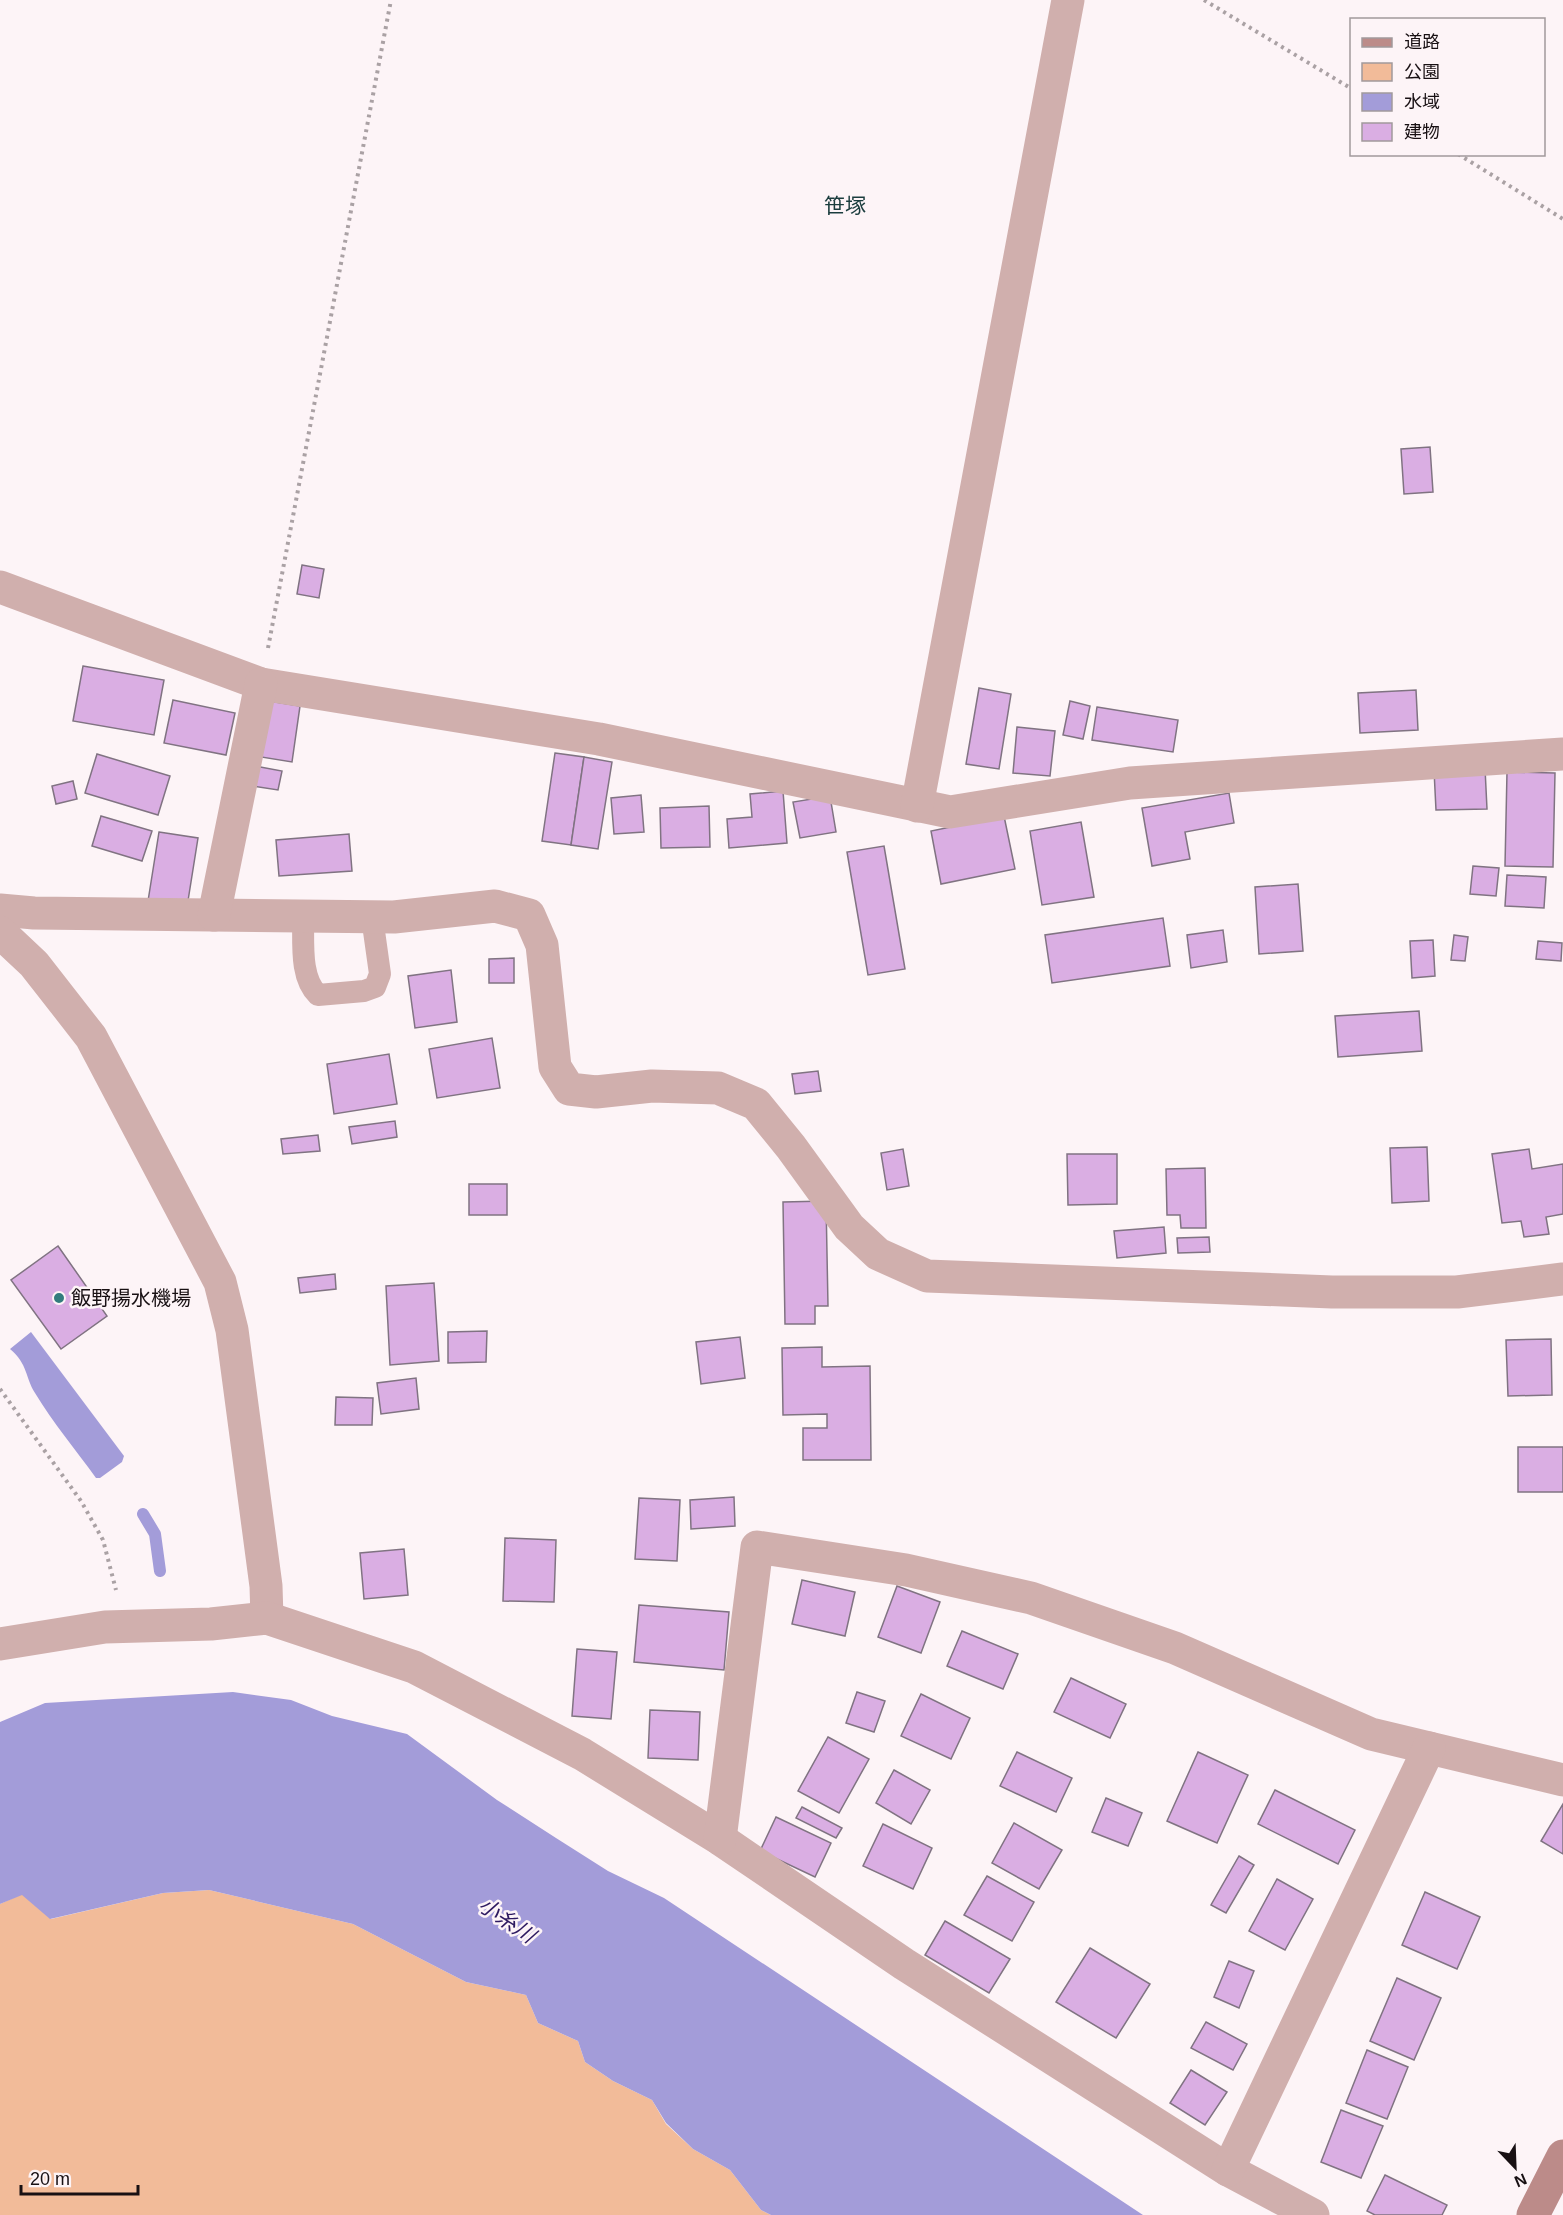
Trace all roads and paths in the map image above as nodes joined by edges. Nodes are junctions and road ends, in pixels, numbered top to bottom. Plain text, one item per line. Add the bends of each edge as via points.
1 (391, 0) edge
2 (1068, 0) edge
3 (1204, 0) edge
4 (1350, 88) edge
5 (1461, 156) edge
6 (1563, 219) edge
7 (0, 587) edge
8 (261, 684) junction
9 (1563, 754) edge
10 (917, 806) junction
11 (0, 910) edge
12 (214, 915) junction
13 (303, 916) junction
14 (372, 917) junction
15 (0, 932) edge
16 (1563, 1279) edge
17 (0, 1389) edge
18 (267, 1618) junction
19 (121, 1626) junction
20 (0, 1644) edge
21 (1429, 1748) junction
22 (1563, 1780) edge
23 (720, 1839) junction
24 (1563, 2156) edge
25 (1228, 2170) junction
26 (1313, 2215) edge
27 (1533, 2215) edge

1 - 8 path
2 - 10 street
3 - 4 path
5 - 6 path
7 - 8 street
8 - 10 street via 599,739
8 - 12 street
9 - 10 street via 1130,783 950,812
11 - 12 street
12 - 13 street
13 - 14 street
13 - 14 lane via 305,965 310,987 318,994 375,987 380,974
14 - 16 street via 495,906 529,915 542,945 555,1067 569,1089 596,1092 652,1086 718,1088 756,1104 849,1227 878,1254 927,1276 1355,1292 1457,1292
15 - 18 street via 34,964 91,1037 220,1281 232,1330
17 - 19 path via 81,1501 103,1540
18 - 19 street
18 - 23 street via 414,1667 582,1754
19 - 20 street
21 - 22 street
21 - 23 street via 1371,1734 1175,1648 1031,1598 906,1570 757,1546
21 - 25 street
23 - 25 street via 904,1964
24 - 27 street
25 - 26 street

